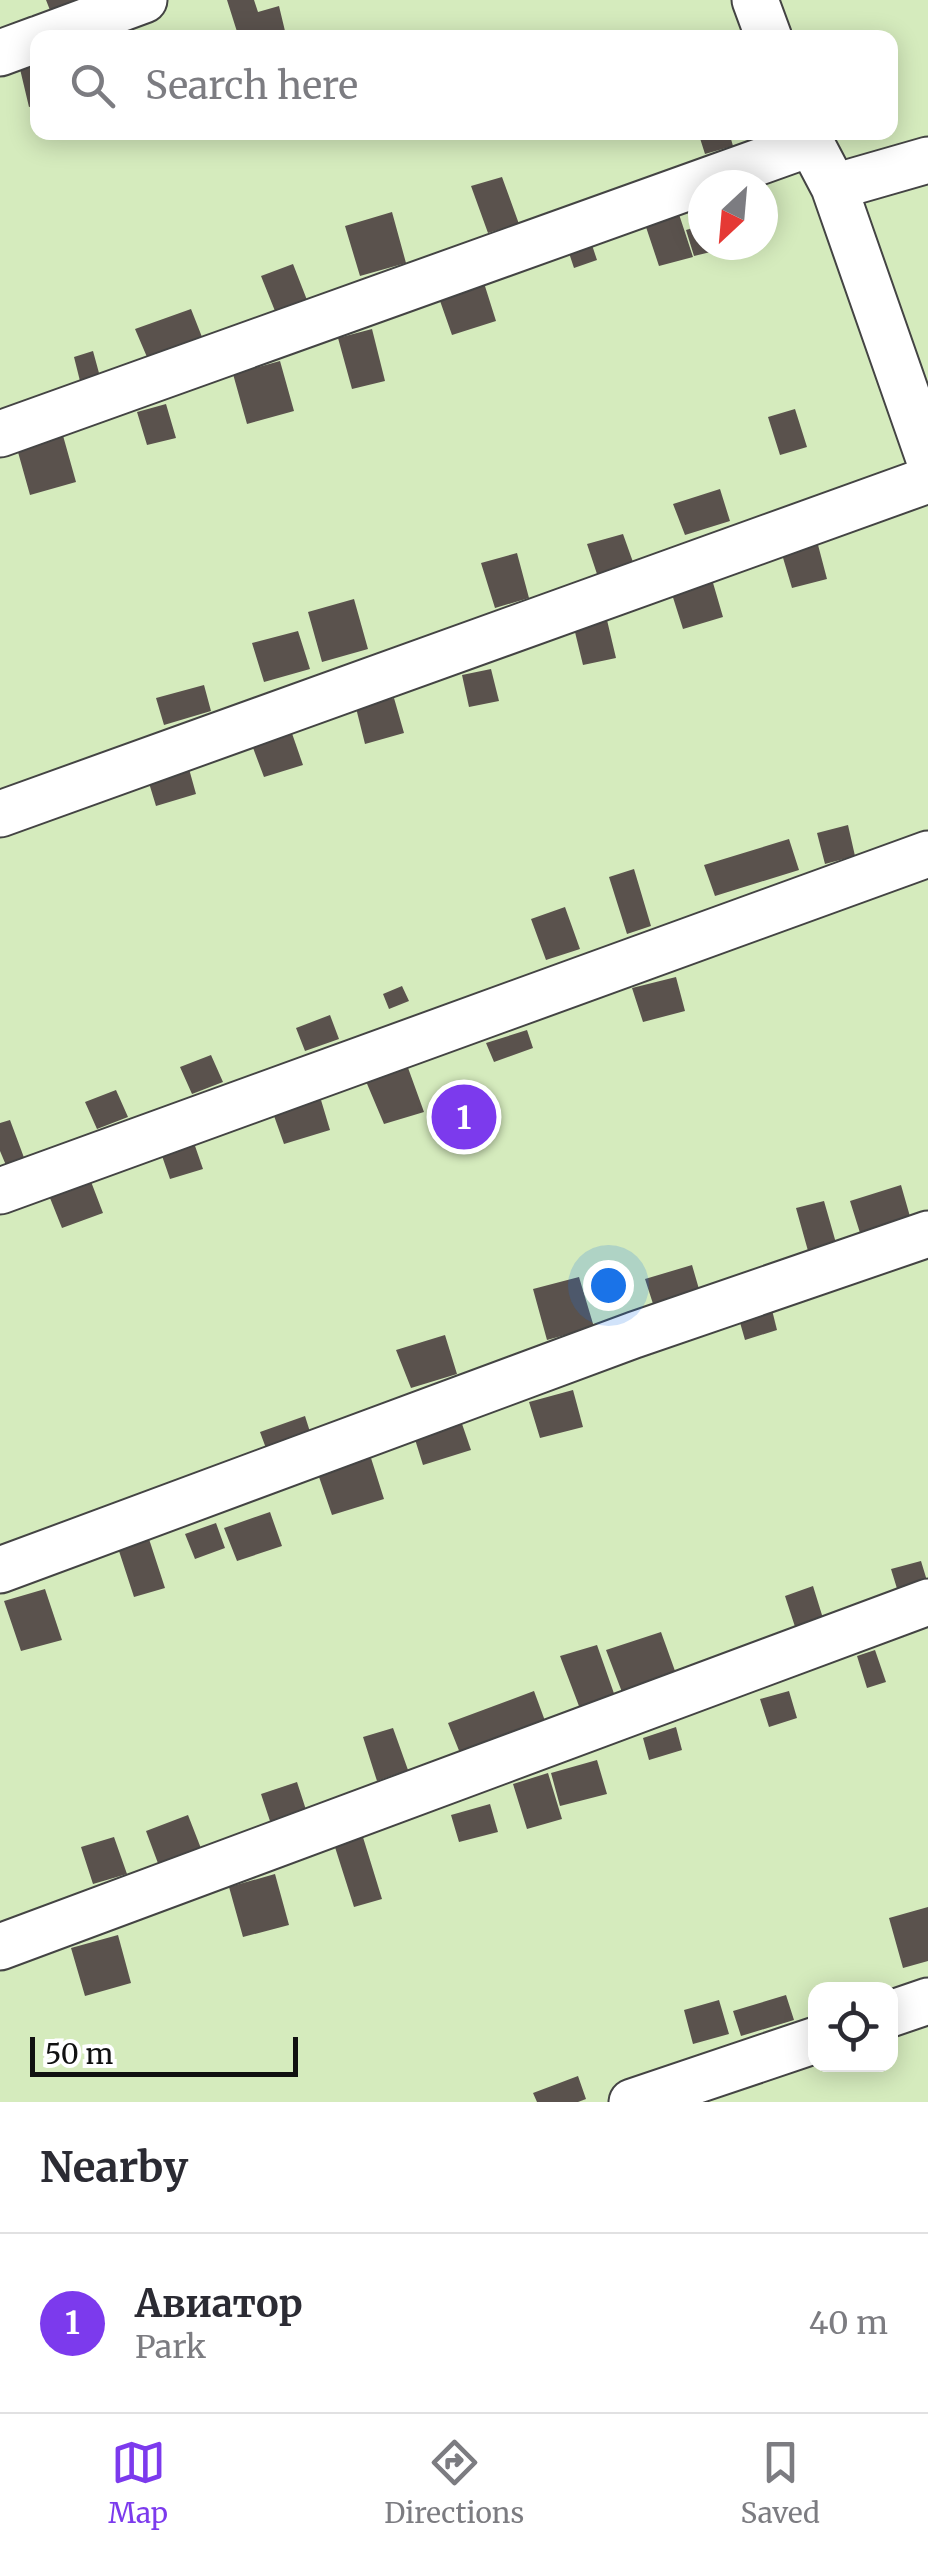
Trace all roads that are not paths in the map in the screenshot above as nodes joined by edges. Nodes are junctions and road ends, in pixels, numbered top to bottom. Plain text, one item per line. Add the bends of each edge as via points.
1 (144, 0) edge
2 (755, 0) edge
3 (61, 30) edge
4 (766, 30) edge
5 (30, 41) edge
6 (0, 52) edge
7 (802, 140) edge
8 (808, 140) edge
9 (928, 160) edge
10 (834, 187) junction
11 (0, 434) edge
12 (928, 456) edge
13 (928, 480) edge
14 (0, 814) edge
15 (928, 854) edge
16 (0, 1191) edge
17 (928, 1234) edge
18 (0, 1570) edge
19 (928, 1602) edge
20 (0, 1947) edge
21 (928, 2001) edge
22 (898, 2011) edge
23 (808, 2043) edge
24 (632, 2102) edge

1 - 3 street
2 - 4 street
5 - 6 street
7 - 11 street
8 - 10 street
9 - 10 street
10 - 12 street
13 - 14 street
15 - 16 street
17 - 18 street via 634,1335
19 - 20 street
21 - 22 street
23 - 24 street

